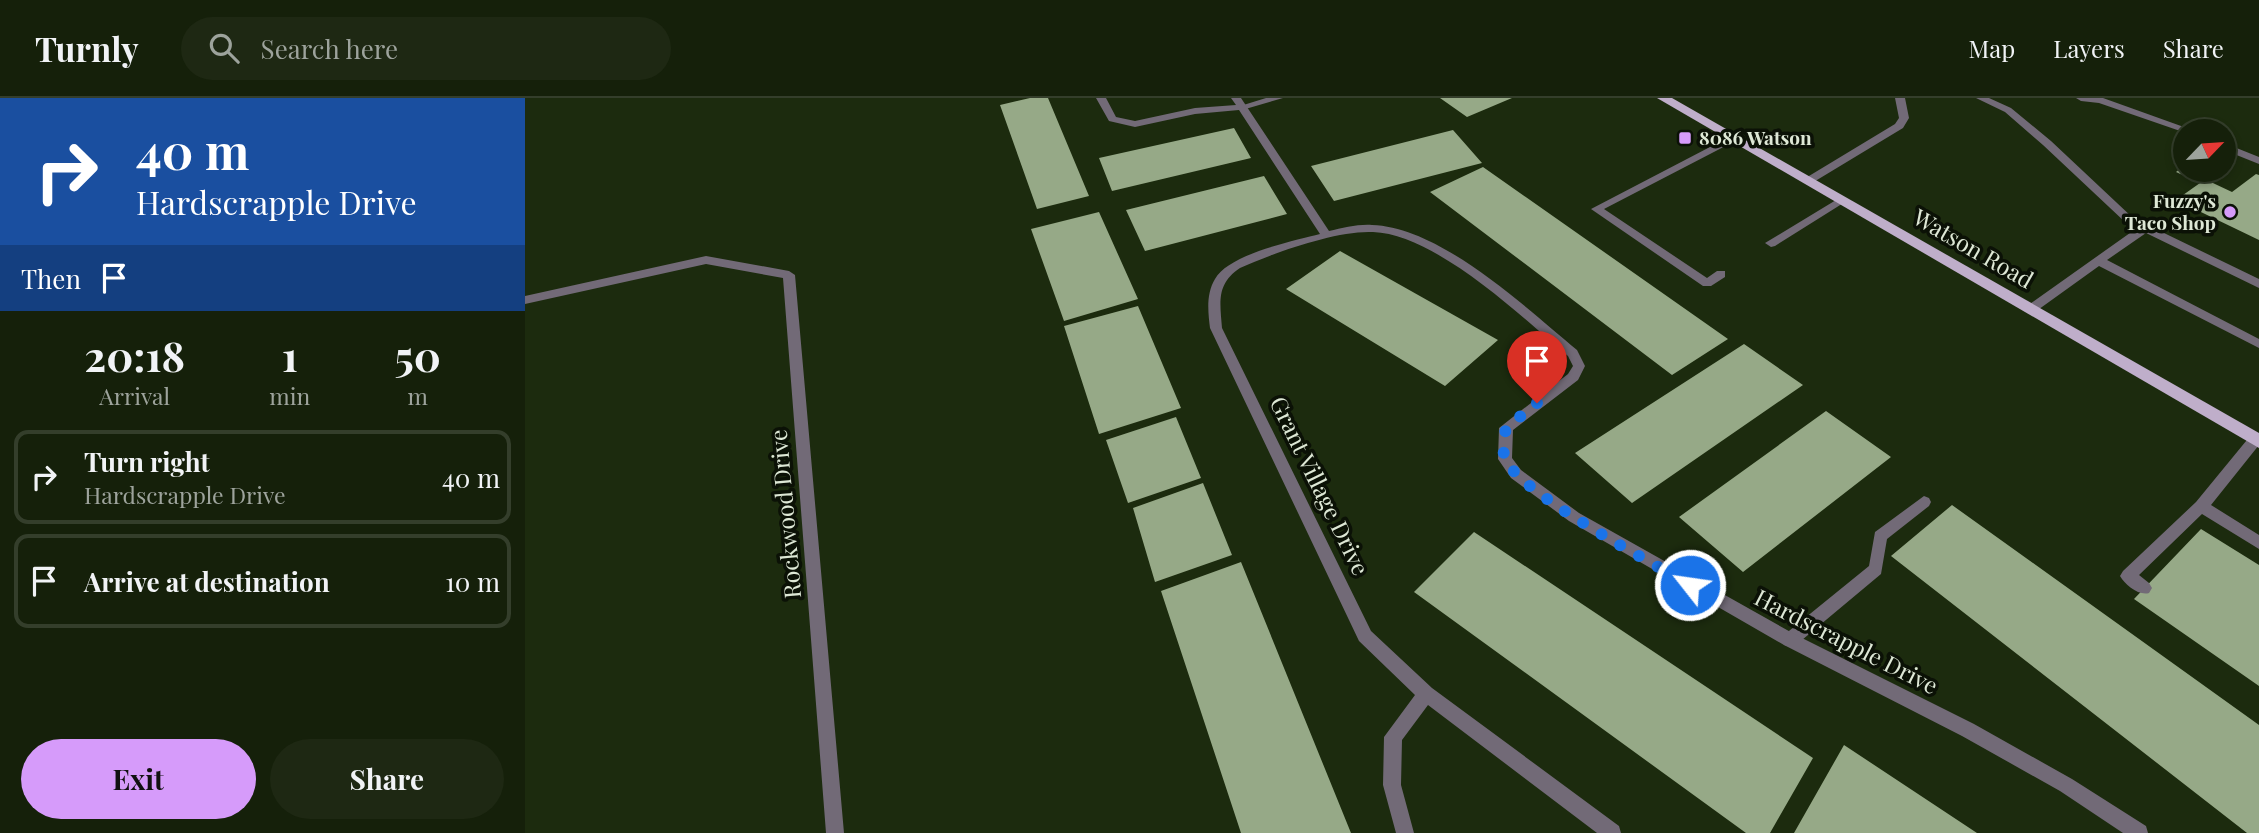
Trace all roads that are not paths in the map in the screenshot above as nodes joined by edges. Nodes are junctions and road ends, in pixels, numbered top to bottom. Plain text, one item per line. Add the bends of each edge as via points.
1 (1101, 98) edge
2 (1278, 98) edge
3 (1663, 98) edge
4 (1901, 98) edge
5 (1981, 98) edge
6 (2081, 98) edge
7 (1239, 102) edge
8 (2173, 125) edge
9 (1733, 138) junction
10 (2237, 152) edge
11 (2259, 161) edge
12 (1808, 181) junction
13 (1840, 200) junction
14 (2145, 228) junction
15 (1327, 236) junction
16 (1771, 243) dead end
17 (2099, 261) junction
18 (1721, 274) dead end
19 (1220, 278) joint
20 (2259, 284) edge
21 (525, 300) edge
22 (2031, 309) junction
23 (2259, 344) edge
24 (2257, 440) edge
25 (1924, 502) dead end
26 (2201, 506) junction
27 (2259, 543) edge
28 (2144, 588) dead end
29 (1790, 640) junction
30 (1426, 694) junction
31 (835, 833) edge
32 (1405, 833) edge
33 (1612, 833) edge
34 (2139, 833) edge

1 - 7 street via 1108,114 1118,122 1135,124
2 - 7 street
3 - 9 main road, Watson Road
4 - 12 street via 1904,118 1899,126
5 - 14 street via 2008,110 2129,220
6 - 8 street
7 - 15 street
9 - 12 main road, Watson Road
9 - 18 street via 1596,209 1706,283
10 - 11 street
12 - 13 main road, Watson Road
13 - 16 street
13 - 22 main road, Watson Road
14 - 17 street
14 - 20 street
15 - 19 street, Hardscrapple Drive via 1243,261
15 - 29 street, Hardscrapple Drive via 1373,228 1399,231 1462,266 1573,353 1580,366 1573,377 1506,428 1505,459 1516,474 1574,517
17 - 22 street
17 - 23 street
19 - 30 street, Grant Village Drive via 1212,303 1216,328 1365,636
21 - 31 street, Rockwood Drive via 706,260 789,275
22 - 24 main road, Watson Road
24 - 26 street
25 - 29 street via 1880,536 1876,569
26 - 27 street
26 - 28 street via 2128,576
29 - 34 street, Hardscrapple Drive via 1968,730
30 - 32 street via 1393,737 1392,785
30 - 33 street, Grant Village Drive

